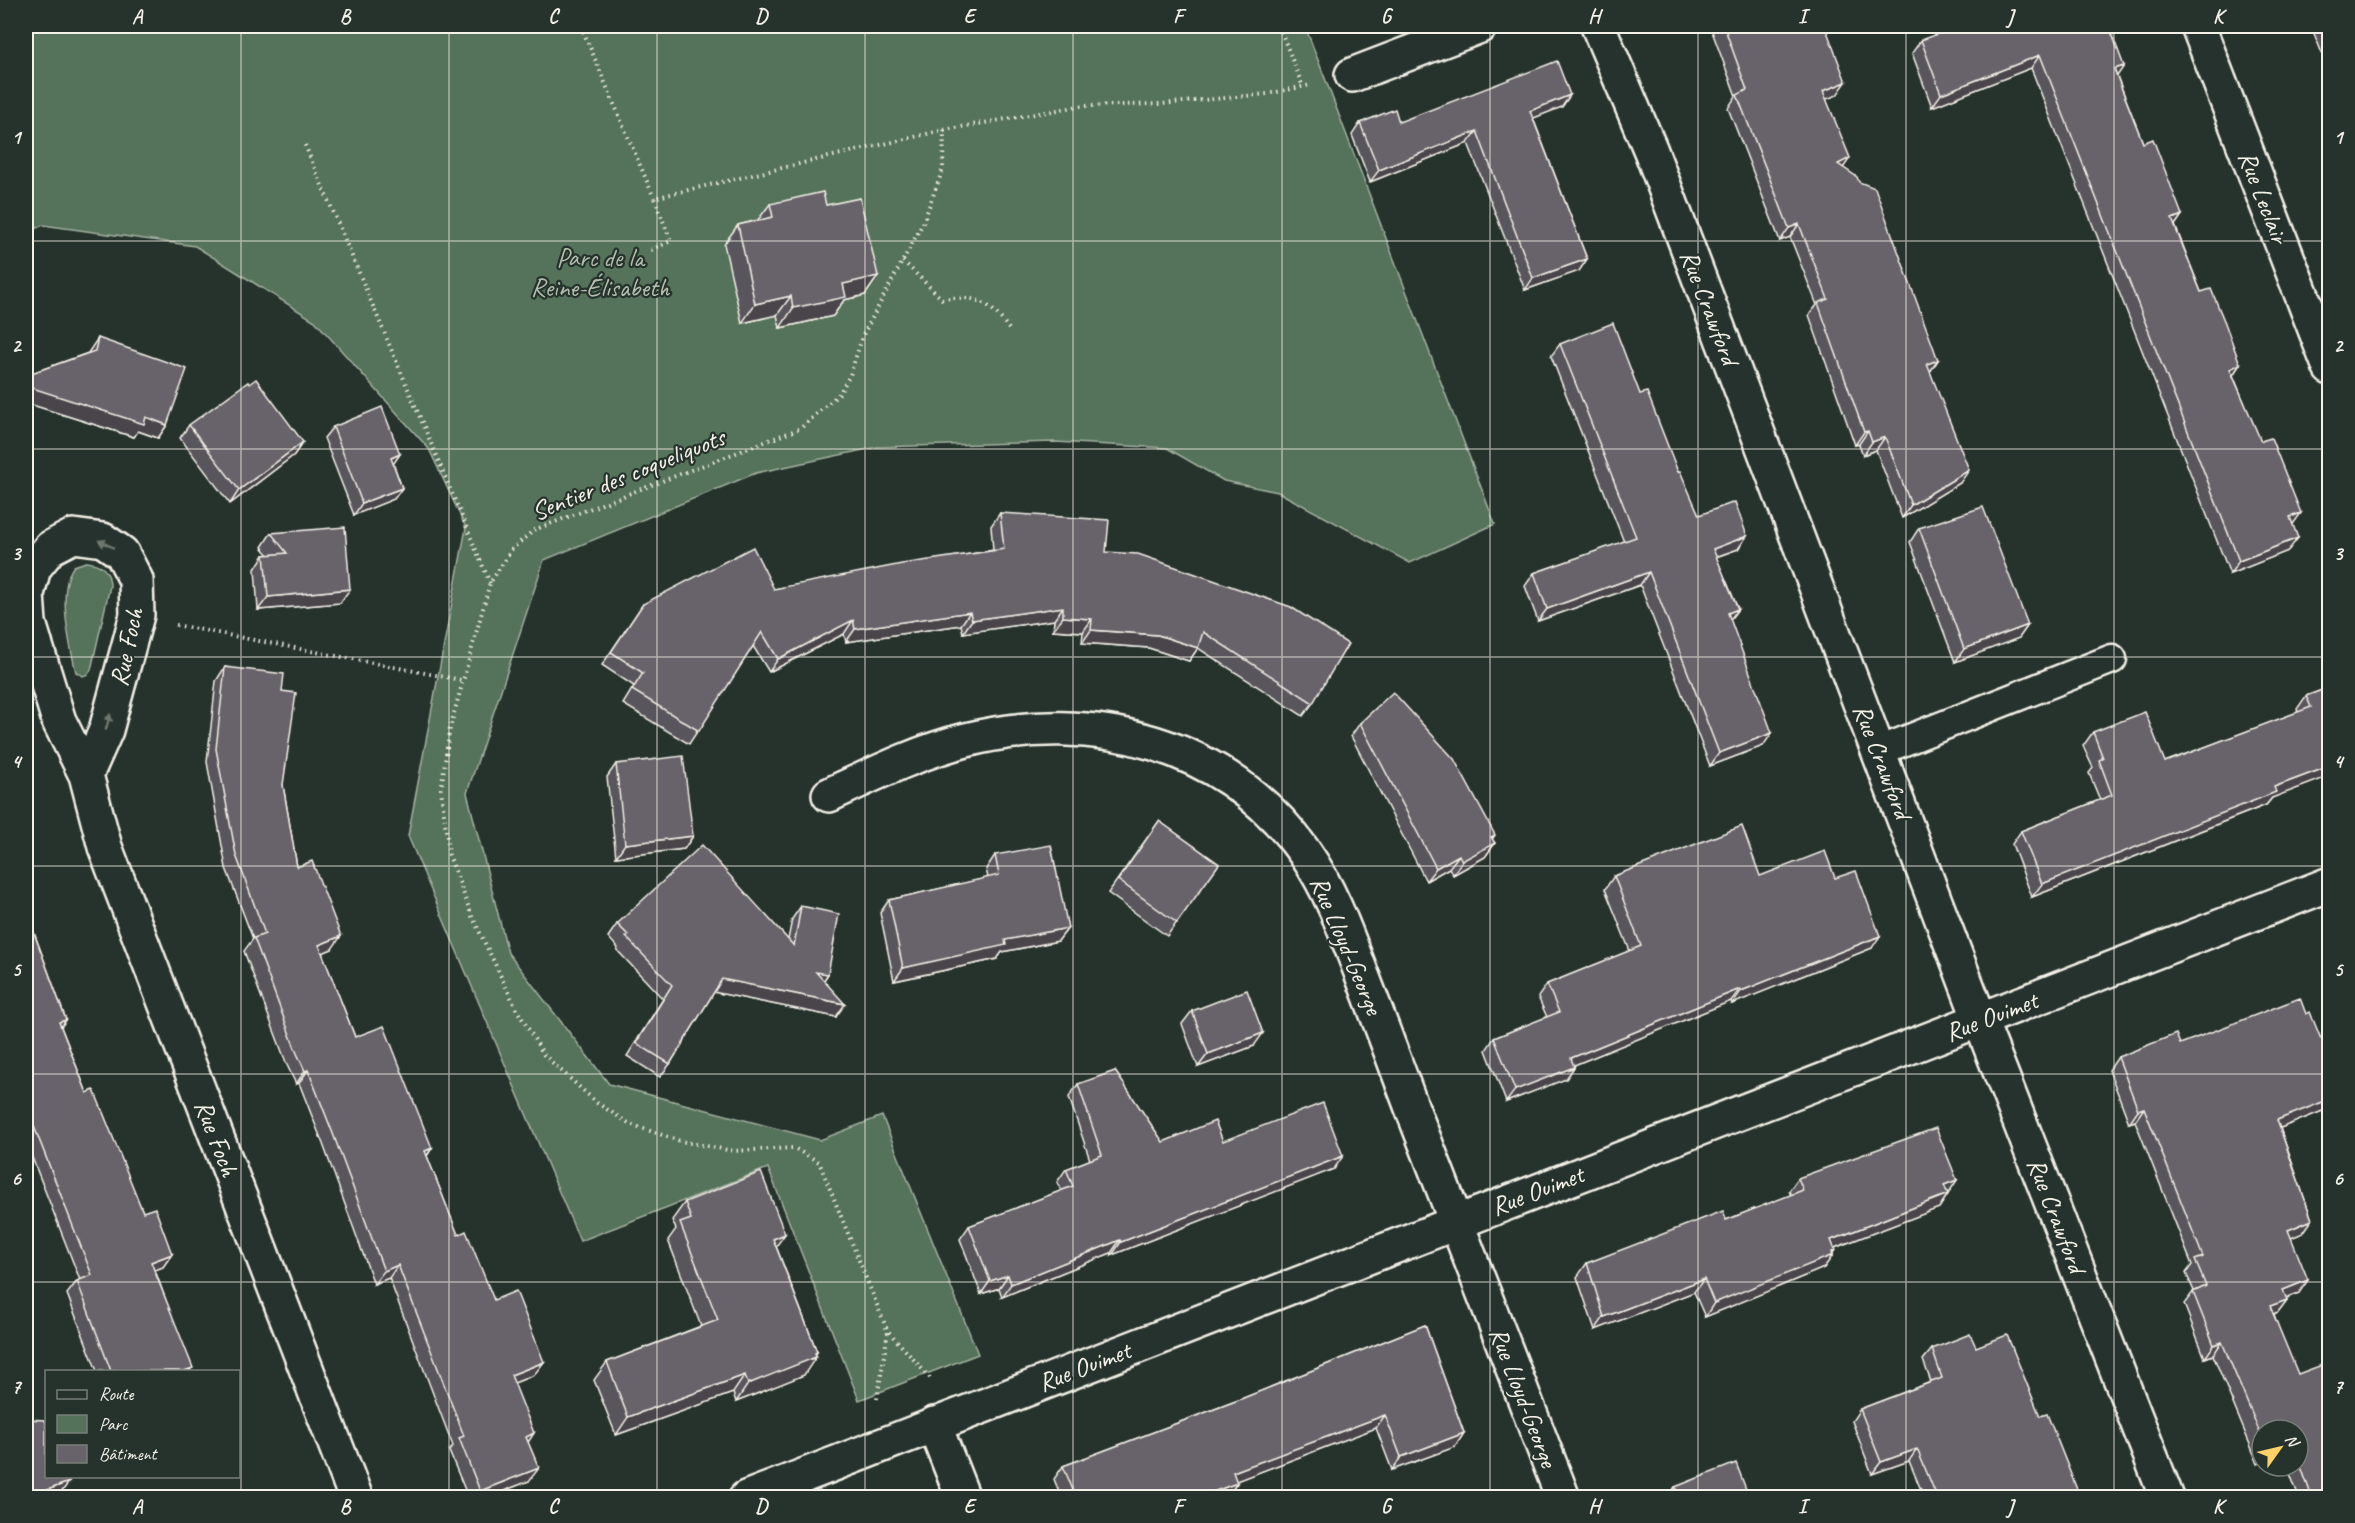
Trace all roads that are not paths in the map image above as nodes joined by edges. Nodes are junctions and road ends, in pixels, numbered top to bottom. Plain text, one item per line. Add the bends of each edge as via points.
1 (1480, 26) edge
2 (1598, 26) edge
3 (2198, 26) edge
4 (1352, 75) road end
5 (2330, 368) edge
6 (2112, 659) dead end
7 (1879, 751) junction
8 (86, 775) junction
9 (830, 795) dead end
10 (2330, 884) edge
11 (1980, 1020) junction
12 (1455, 1221) junction
13 (934, 1424) junction
14 (356, 1497) edge
15 (746, 1497) edge
16 (963, 1497) edge
17 (1563, 1497) edge
18 (2168, 1497) edge

1 - 4 street
2 - 7 street, Rue Crawford via 1651,152
3 - 5 street, Rue Leclair
6 - 7 lane
7 - 11 street, Rue Crawford
8 -> 8 street, Rue Foch via 106,730 137,615 136,580 122,553 103,540 73,536 50,548 34,568 27,594 29,623 59,721
8 - 14 street, Rue Foch via 105,847
9 - 12 street, Rue Lloyd-George via 932,750 1014,731 1053,729 1128,735 1160,743 1245,789 1268,808 1307,855 1340,917
10 - 11 street, Rue Ouimet
11 - 12 street, Rue Ouimet
11 - 18 street, Rue Crawford
12 - 13 street, Rue Ouimet
12 - 17 street, Rue Lloyd-George
13 - 15 street, Rue Ouimet
13 - 16 street

